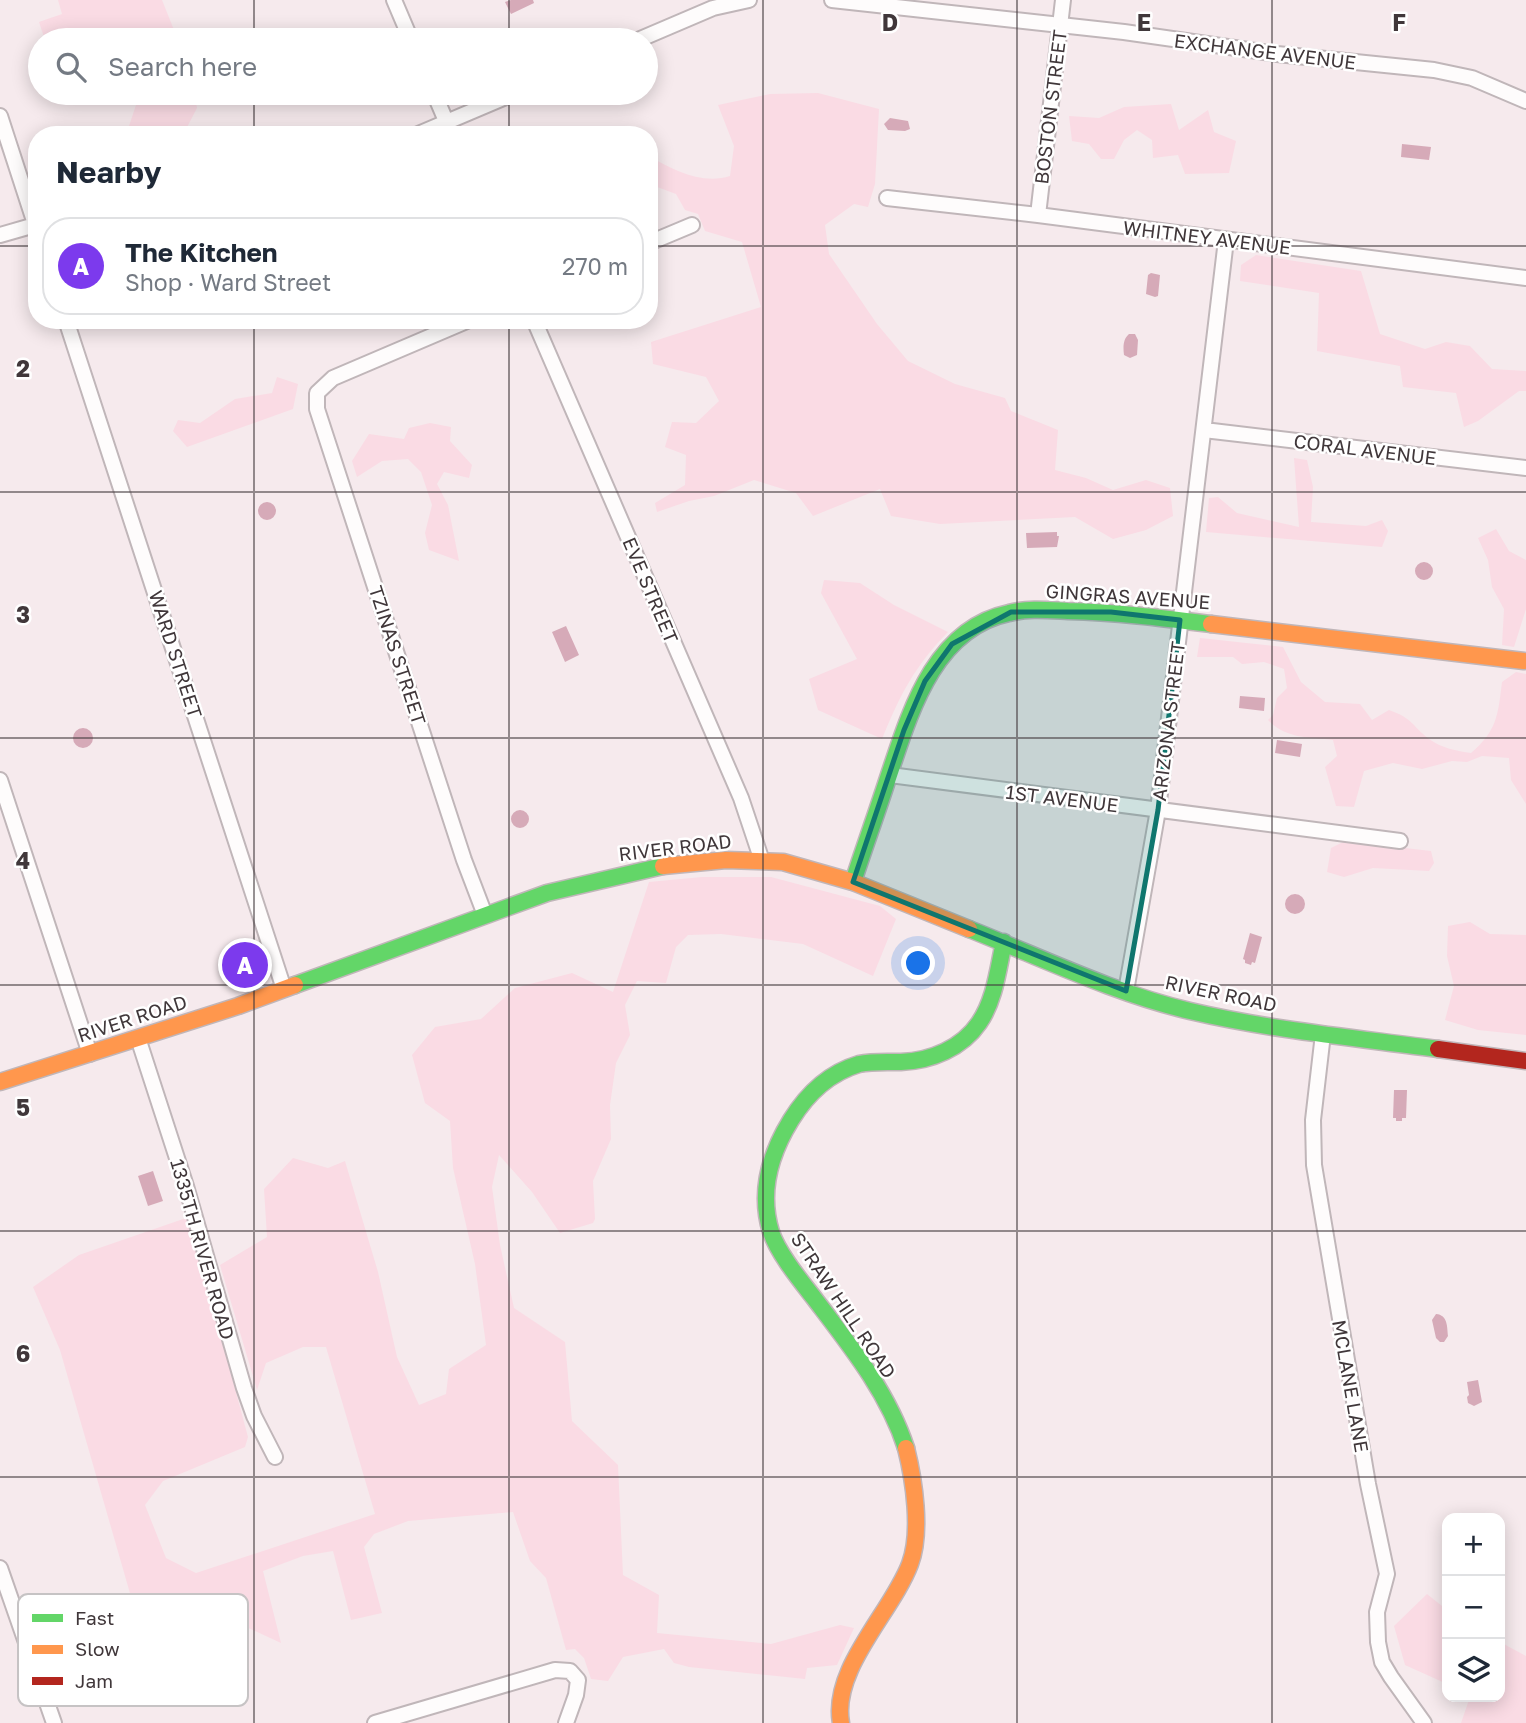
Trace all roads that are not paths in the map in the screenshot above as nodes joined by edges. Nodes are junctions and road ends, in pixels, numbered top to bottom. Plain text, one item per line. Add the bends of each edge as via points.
1 (394, 0) edge
2 (749, 0) edge
3 (832, 0) edge
4 (1063, 0) edge
5 (1060, 25) junction
6 (406, 28) edge
7 (658, 31) edge
8 (1526, 101) edge
9 (439, 105) edge
10 (492, 105) edge
11 (0, 116) edge
12 (448, 126) edge
13 (453, 126) edge
14 (887, 198) dead end
15 (28, 203) edge
16 (1038, 215) junction
17 (692, 225) dead end
18 (28, 230) edge
19 (0, 235) edge
20 (658, 239) edge
21 (1226, 240) junction
22 (1526, 278) edge
23 (69, 329) edge
24 (448, 329) edge
25 (538, 329) edge
26 (1205, 430) junction
27 (1526, 468) edge
28 (1180, 620) junction
29 (1524, 661) dead end
30 (890, 775) junction
31 (0, 780) edge
32 (1158, 810) junction
33 (1400, 841) dead end
34 (762, 861) junction
35 (853, 882) junction
36 (485, 915) junction
37 (1004, 942) junction
38 (284, 989) junction
39 (1126, 991) junction
40 (1323, 1034) junction
41 (138, 1038) junction
42 (90, 1054) junction
43 (1526, 1061) edge
44 (0, 1082) edge
45 (275, 1457) dead end
46 (0, 1568) edge
47 (18, 1620) edge
48 (48, 1706) edge
49 (54, 1723) edge
50 (375, 1723) edge
51 (566, 1723) edge
52 (841, 1723) edge
53 (1424, 1723) edge

1 - 6 street
2 - 7 street via 713,8
3 - 5 street, EXCHANGE AVENUE
4 - 5 street, BOSTON STREET
5 - 8 street, EXCHANGE AVENUE via 1434,70 1472,78
5 - 16 street, BOSTON STREET
9 - 12 street
10 - 13 street
11 - 15 street
14 - 16 street, WHITNEY AVENUE
16 - 21 street, WHITNEY AVENUE
17 - 20 street
18 - 19 street
21 - 22 street, WHITNEY AVENUE
21 - 26 street, ARIZONA STREET
23 - 38 street, WARD STREET
24 - 36 street, TZINAS STREET via 333,378 317,393 317,409
25 - 34 street, EVE STREET via 741,798
26 - 27 street, CORAL AVENUE
26 - 28 street, ARIZONA STREET
28 - 29 street, GINGRAS AVENUE
28 - 30 street, GINGRAS AVENUE via 1033,610 993,617 952,644 925,681
28 - 32 street, ARIZONA STREET
30 - 32 street, 1ST AVENUE
30 - 35 street, GINGRAS AVENUE
31 - 42 street
32 - 33 street, 1ST AVENUE
32 - 39 street, ARIZONA STREET
34 - 35 street, RIVER ROAD via 805,867
34 - 36 street, RIVER ROAD via 694,862 622,873
35 - 37 street, RIVER ROAD
36 - 38 street, RIVER ROAD
37 - 39 street, RIVER ROAD
37 - 52 street, STRAW HILL ROAD via 989,999 975,1029 934,1057 860,1064 825,1082 802,1102 787,1125 767,1173 773,1236 852,1349 892,1417 906,1447 915,1504 915,1544 909,1564 846,1676 840,1694
38 - 41 street, RIVER ROAD
39 - 40 street, RIVER ROAD via 1224,1019
40 - 43 street, RIVER ROAD
40 - 53 street, MCLANE LANE via 1313,1120 1314,1165 1387,1574 1377,1612 1378,1642 1382,1662
41 - 42 street, RIVER ROAD
41 - 45 street, 1335TH RIVER ROAD via 244,1388
42 - 44 street, RIVER ROAD
46 - 47 street
48 - 49 street
50 - 51 street via 555,1670 570,1671 578,1680

